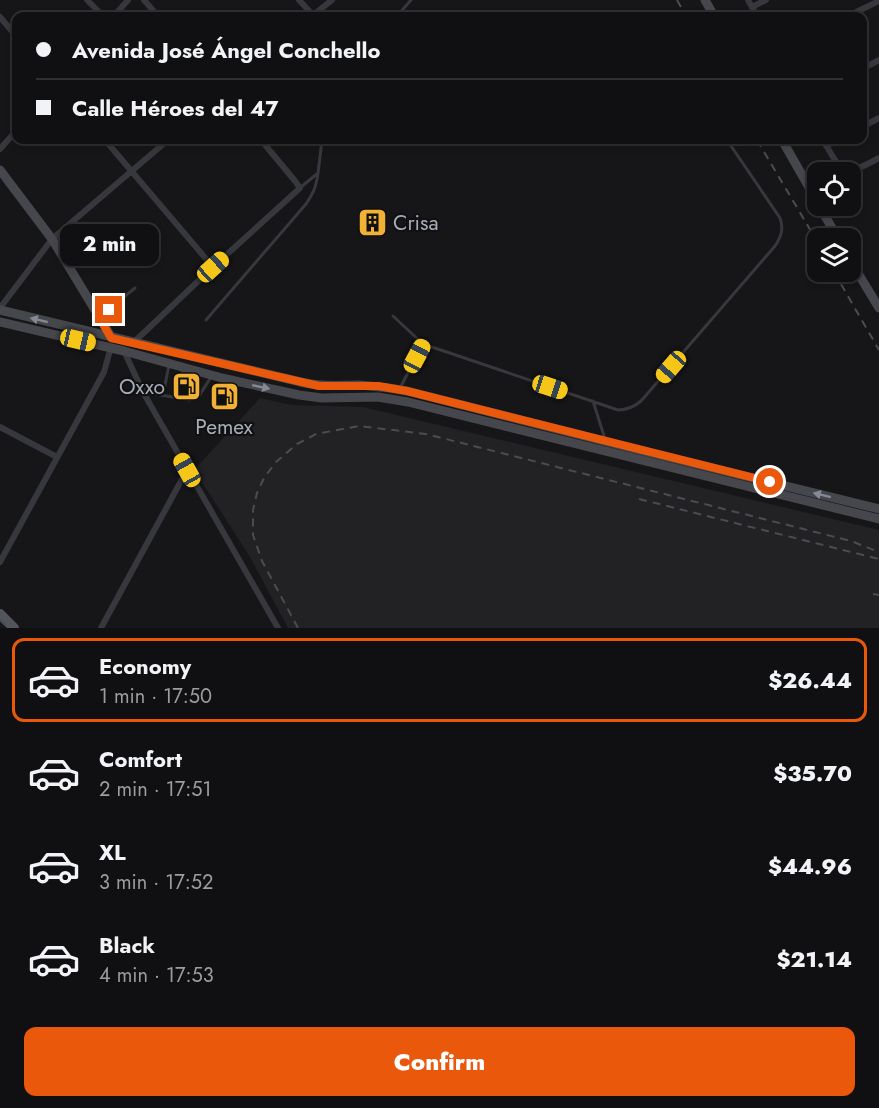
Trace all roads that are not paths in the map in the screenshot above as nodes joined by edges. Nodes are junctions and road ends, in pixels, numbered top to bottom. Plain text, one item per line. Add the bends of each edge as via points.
1 (87, 0) edge
2 (128, 0) edge
3 (144, 0) edge
4 (299, 0) edge
5 (332, 0) edge
6 (411, 0) edge
7 (748, 0) edge
8 (766, 0) edge
9 (879, 1) edge
10 (752, 7) junction
11 (99, 12) edge
12 (118, 12) edge
13 (154, 12) edge
14 (310, 12) edge
15 (318, 12) edge
16 (400, 12) edge
17 (755, 12) edge
18 (856, 12) edge
19 (0, 17) edge
20 (12, 31) edge
21 (12, 136) edge
22 (108, 144) edge
23 (163, 144) edge
24 (264, 144) edge
25 (322, 144) edge
26 (730, 144) edge
27 (784, 144) edge
28 (826, 144) edge
29 (0, 149) edge
30 (879, 158) edge
31 (0, 170) edge
32 (131, 171) junction
33 (318, 173) junction
34 (807, 184) edge
35 (300, 188) junction
36 (52, 239) junction
37 (213, 267) junction
38 (861, 278) edge
39 (135, 288) dead end
40 (879, 308) edge
41 (0, 309) edge
42 (393, 316) dead end
43 (99, 317) junction
44 (206, 320) dead end
45 (0, 322) edge
46 (111, 338) junction
47 (133, 343) junction
48 (423, 345) junction
49 (111, 348) junction
50 (124, 351) junction
51 (169, 363) junction
52 (182, 367) junction
53 (212, 375) junction
54 (184, 382) dead end
55 (399, 389) junction
56 (143, 392) junction
57 (185, 392) dead end
58 (162, 395) junction
59 (185, 399) junction
60 (592, 401) junction
61 (0, 427) edge
62 (605, 441) junction
63 (57, 458) junction
64 (187, 470) junction
65 (879, 509) edge
66 (879, 519) edge
67 (0, 562) edge
68 (0, 614) edge
69 (14, 628) edge
70 (101, 628) edge
71 (278, 628) edge

1 - 11 street
2 - 12 street
3 - 13 street
4 - 14 street
5 - 15 street
6 - 16 lane
7 - 10 street
8 - 10 street
9 - 18 street
10 - 17 street
19 - 20 street
21 - 29 street
22 - 32 street
23 - 32 street
24 - 35 street
25 - 33 lane
26 - 60 lane via 780,218 782,233 778,241 641,401 634,407 618,410
27 - 34 main road
28 - 30 street via 844,170 858,170
31 - 36 main road
32 - 36 street
32 - 37 street
33 - 35 lane
33 - 44 lane via 314,192 306,204
35 - 37 street
36 - 41 street
36 - 43 main road
37 - 47 street
38 - 40 main road
39 - 43 lane
46 -> 41 main road
42 - 48 lane
43 - 46 main road
45 - 49 main road
46 - 47 main road
46 - 49 street
46 - 50 main road
47 - 50 street
47 - 55 main road via 319,386
48 - 55 lane
48 - 60 lane
49 - 50 main road
49 - 63 street via 104,372
50 - 51 main road
50 - 56 street
51 - 52 main road
51 - 58 lane
52 - 53 main road
52 - 54 lane
53 - 59 lane via 199,396
53 -> 66 main road via 308,397 397,400
55 - 62 main road
56 - 58 lane
56 - 64 street
57 - 59 lane
58 - 59 lane
60 - 62 lane
61 - 63 street
65 -> 62 main road
63 - 67 street
64 - 70 street
64 - 71 street
68 - 69 main road

